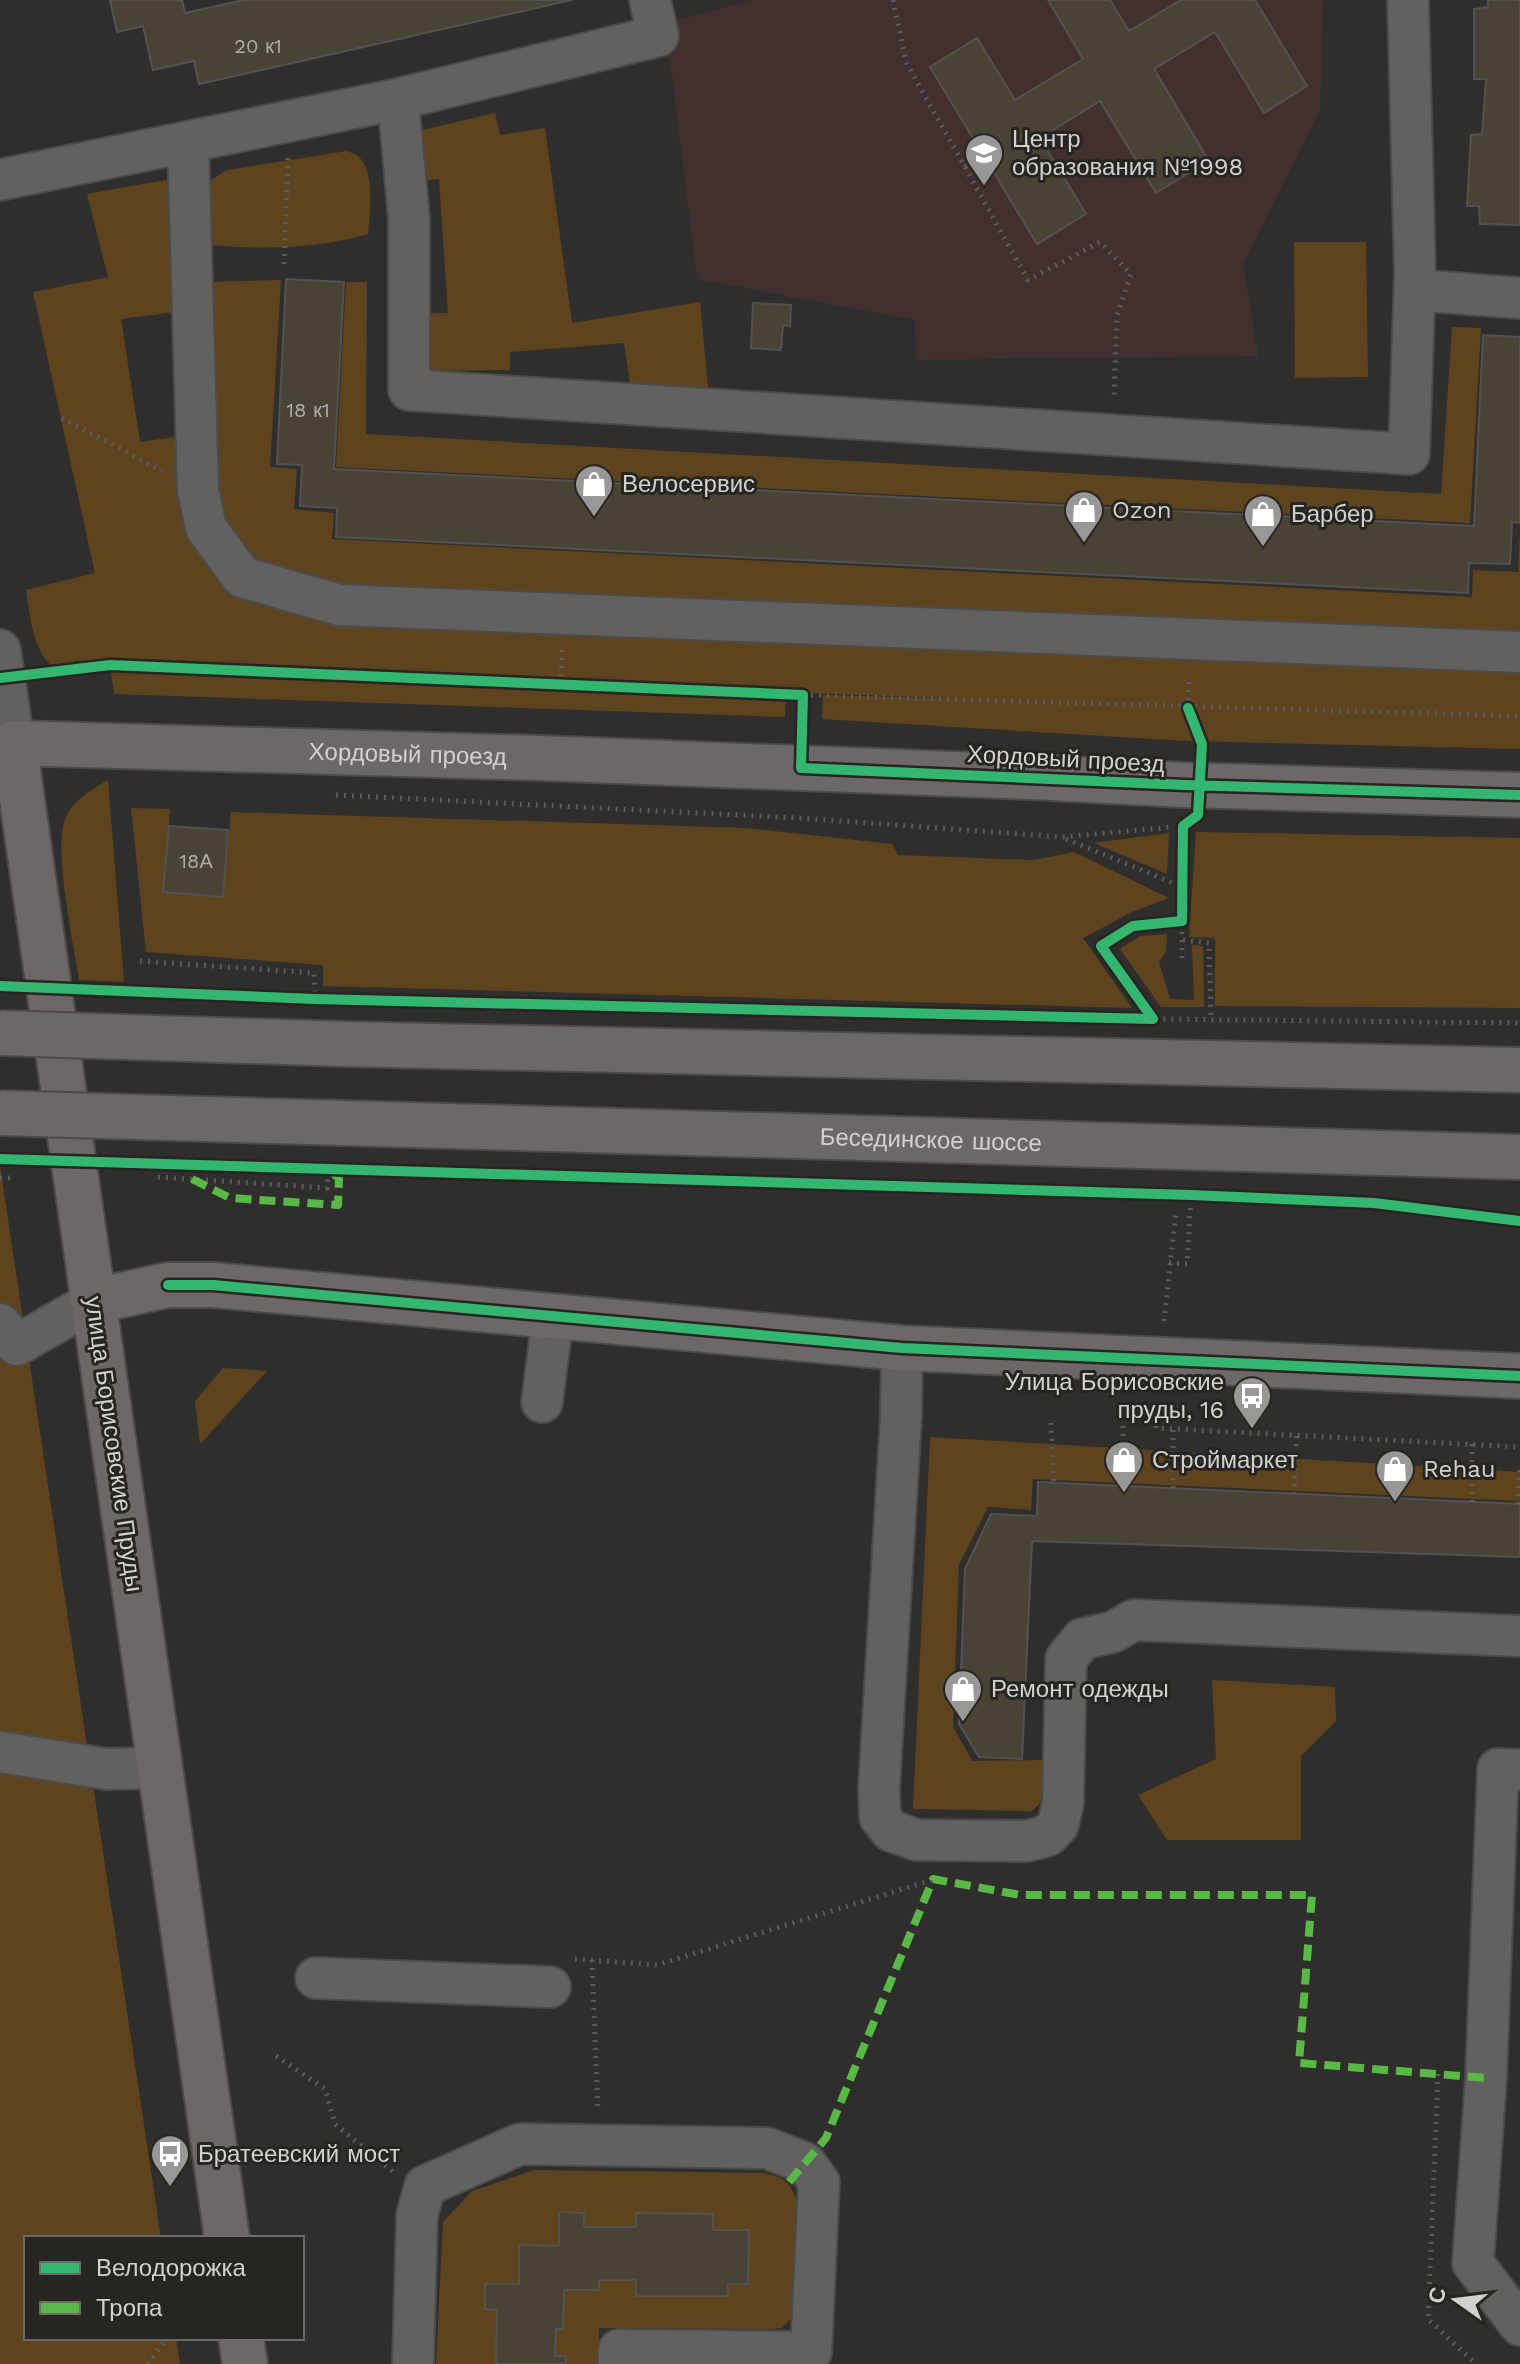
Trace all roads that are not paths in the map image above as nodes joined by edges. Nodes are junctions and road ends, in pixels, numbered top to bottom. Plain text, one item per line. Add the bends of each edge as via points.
1 (650, 0) edge
2 (1408, 0) edge
3 (398, 99) junction
4 (188, 142) junction
5 (0, 180) edge
6 (1415, 290) junction
7 (1520, 298) edge
8 (0, 650) edge
9 (1520, 652) edge
10 (14, 743) junction
11 (1520, 795) edge
12 (0, 1033) edge
13 (1520, 1070) edge
14 (0, 1113) edge
15 (1520, 1157) edge
16 (94, 1301) junction
17 (553, 1316) junction
18 (0, 1324) edge
19 (902, 1348) junction
20 (1520, 1376) edge
21 (542, 1402) dead end
22 (1520, 1636) edge
23 (0, 1752) edge
24 (160, 1768) junction
25 (1520, 1770) edge
26 (316, 1978) dead end
27 (550, 1987) dead end
28 (227, 2236) edge
29 (1520, 2325) edge
30 (241, 2340) edge
31 (811, 2358) edge
32 (245, 2364) edge
33 (413, 2364) edge
34 (619, 2364) edge

1 - 3 street via 658,36
2 - 6 street
3 - 4 street
3 - 6 street via 409,219 409,390 1409,454
4 - 5 street
4 - 9 street via 198,490 206,528 242,577 339,605
6 - 7 street
8 - 10 street, улица Борисовские Пруды
10 - 11 main road, Хордовый проезд
10 - 16 main road, улица Борисовские Пруды
12 - 13 main road, bridge
14 - 15 main road, Бесединское шоссе, bridge
16 - 17 main road via 168,1285 213,1285
16 - 18 street via 17,1345
16 - 24 main road, улица Борисовские Пруды
17 - 19 main road
17 - 21 street
19 - 20 main road
19 - 22 street via 879,1788 880,1817 891,1831 917,1840 1027,1841 1047,1836 1058,1825 1063,1803 1066,1659 1082,1639 1113,1632 1134,1620
23 - 24 street via 106,1769
24 - 28 main road, улица Борисовские Пруды
25 - 29 street via 1498,1769 1473,2263
26 - 27 street
30 - 32 main road
31 - 33 street via 819,2182 805,2163 767,2148 520,2144 425,2186 417,2215
31 - 34 street via 619,2350

